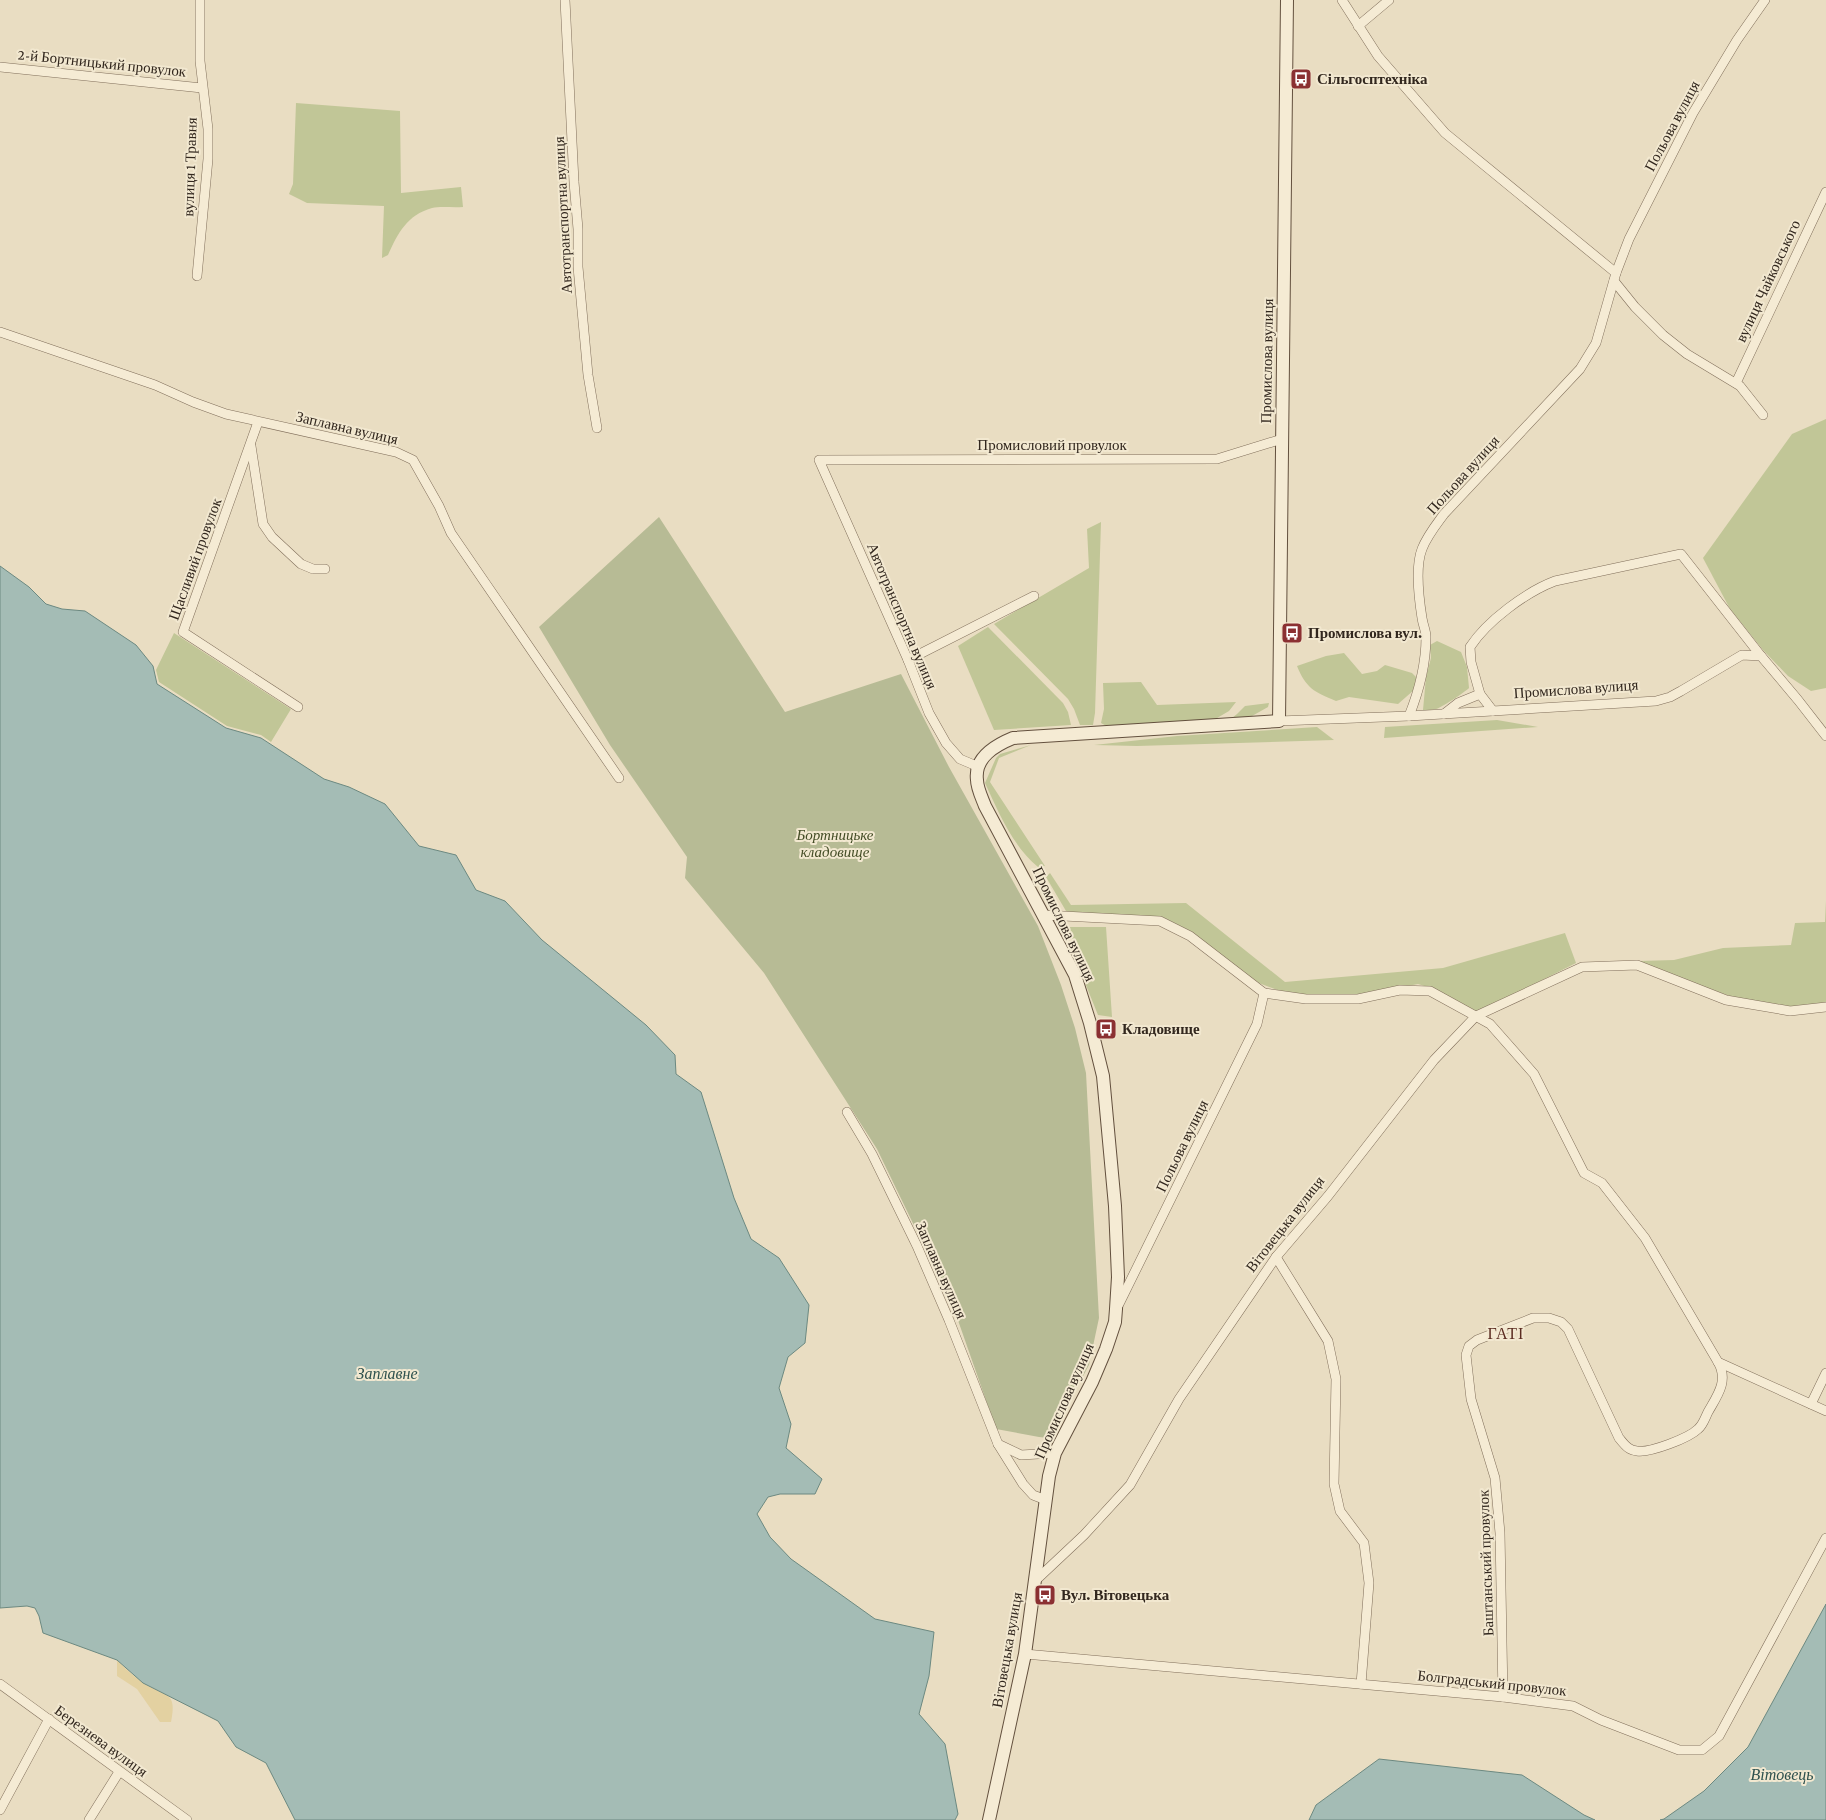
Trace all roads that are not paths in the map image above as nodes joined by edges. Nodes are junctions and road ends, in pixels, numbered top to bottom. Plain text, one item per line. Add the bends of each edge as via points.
1 (200, 0) edge
2 (565, 0) edge
3 (1287, 0) edge
4 (1342, 0) edge
5 (1389, 0) edge
6 (1765, 0) edge
7 (1358, 26) junction
8 (0, 66) edge
9 (202, 88) junction
10 (1826, 192) edge
11 (197, 276) dead end
12 (1615, 277) junction
13 (0, 332) edge
14 (1736, 382) junction
15 (1763, 415) dead end
16 (258, 422) junction
17 (597, 428) dead end
18 (1282, 439) junction
19 (251, 444) junction
20 (819, 460) joint
21 (325, 569) dead end
22 (1034, 596) dead end
23 (1761, 656) junction
24 (908, 660) junction
25 (1480, 694) junction
26 (298, 707) dead end
27 (1493, 711) junction
28 (1444, 714) junction
29 (1409, 716) junction
30 (1279, 721) junction
31 (1826, 736) edge
32 (978, 766) junction
33 (619, 778) dead end
34 (1044, 915) junction
35 (1264, 992) junction
36 (1826, 1008) edge
37 (1476, 1016) junction
38 (847, 1112) dead end
39 (1276, 1257) junction
40 (1116, 1309) junction
41 (1718, 1362) junction
42 (1826, 1373) edge
43 (1811, 1404) junction
44 (1826, 1411) edge
45 (998, 1444) junction
46 (1055, 1453) junction
47 (1046, 1500) junction
48 (1826, 1538) edge
49 (1035, 1581) junction
50 (1025, 1654) junction
51 (0, 1684) edge
52 (1361, 1684) junction
53 (1503, 1697) junction
54 (49, 1719) junction
55 (119, 1772) junction
56 (0, 1810) edge
57 (89, 1820) edge
58 (187, 1820) edge
59 (989, 1820) edge

1 - 9 street, вулиця 1 Травня
2 - 17 street, Автотранспортна вулиця via 578,267 588,375
3 - 18 street, Промислова вулиця
4 - 7 street
5 - 7 street
6 - 12 street, Польова вулиця via 1693,112 1630,239
7 - 12 street via 1378,56 1445,133
8 - 9 street, 2-й Бортницький провулок
9 - 11 street, вулиця 1 Травня via 208,129 208,159
10 - 14 street, вулиця Чайковського
12 - 14 street via 1635,307 1663,335 1687,354
12 - 29 street, Польова вулиця via 1596,343 1584,363 1444,514 1421,551 1418,572 1425,650 1419,690
13 - 16 street, Заплавна вулиця via 201,405
14 - 15 street
16 - 19 street, Щасливий провулок
16 - 33 street, Заплавна вулиця via 396,452 413,460 451,533
18 - 20 street, Промисловий провулок via 1217,459
18 - 30 street, Промислова вулиця
19 - 21 street via 263,524 301,564
19 - 26 street, Щасливий провулок via 183,632
20 - 24 street, Автотранспортна вулиця
22 - 24 street
23 - 25 street via 1681,554 1555,581 1531,592 1486,627 1470,647
23 - 27 street, Промислова вулиця via 1742,655 1670,697 1656,700
23 - 31 street
24 - 32 street, Автотранспортна вулиця via 929,713 946,743 960,759
25 - 27 street
25 - 28 street via 1458,703
27 - 28 street, Промислова вулиця
28 - 29 street, Промислова вулиця
29 - 30 street, Промислова вулиця
30 - 32 street, Промислова вулиця via 1013,738 996,745
32 - 34 street, Промислова вулиця via 976,779 985,806
34 - 35 street via 1160,921 1190,936
34 - 40 street, Промислова вулиця via 1075,975 1103,1076 1115,1206
35 - 37 street via 1306,1000 1358,999 1400,990 1430,990
35 - 40 street, Польова вулиця via 1257,1024
36 - 37 street, Вітовецька вулиця via 1790,1011 1726,1000 1637,965 1582,967
37 - 39 street, Вітовецька вулиця via 1434,1060
37 - 41 street via 1490,1024 1534,1074 1584,1173 1602,1183 1645,1238
38 - 45 street, Заплавна вулиця via 872,1154 917,1246
39 - 49 street, Вітовецька вулиця via 1179,1399 1130,1485
39 - 52 street via 1328,1341 1336,1379 1334,1484 1340,1511 1364,1543 1369,1583
40 - 46 street, Промислова вулиця via 1115,1322 1092,1382
41 - 43 street
41 - 53 street, Баштанський провулок via 1723,1370 1721,1390 1700,1428 1646,1452 1627,1448 1619,1438 1568,1329 1561,1322 1534,1318 1469,1346 1466,1355 1471,1398 1496,1478
42 - 43 street
43 - 44 street
45 - 46 street via 1021,1455
45 - 47 street, Заплавна вулиця via 1023,1484 1033,1495
46 - 47 street, Промислова вулиця
47 - 49 street, Промислова вулиця
48 - 53 street, Болградський провулок via 1719,1736 1702,1750 1678,1750 1573,1706
49 - 50 street, Вітовецька вулиця
50 - 52 street, Болградський провулок
50 - 59 street, Вітовецька вулиця
51 - 54 street, Березнева вулиця
52 - 53 street, Болградський провулок
54 - 55 street, Березнева вулиця
54 - 56 street
55 - 57 street
55 - 58 street, Березнева вулиця

